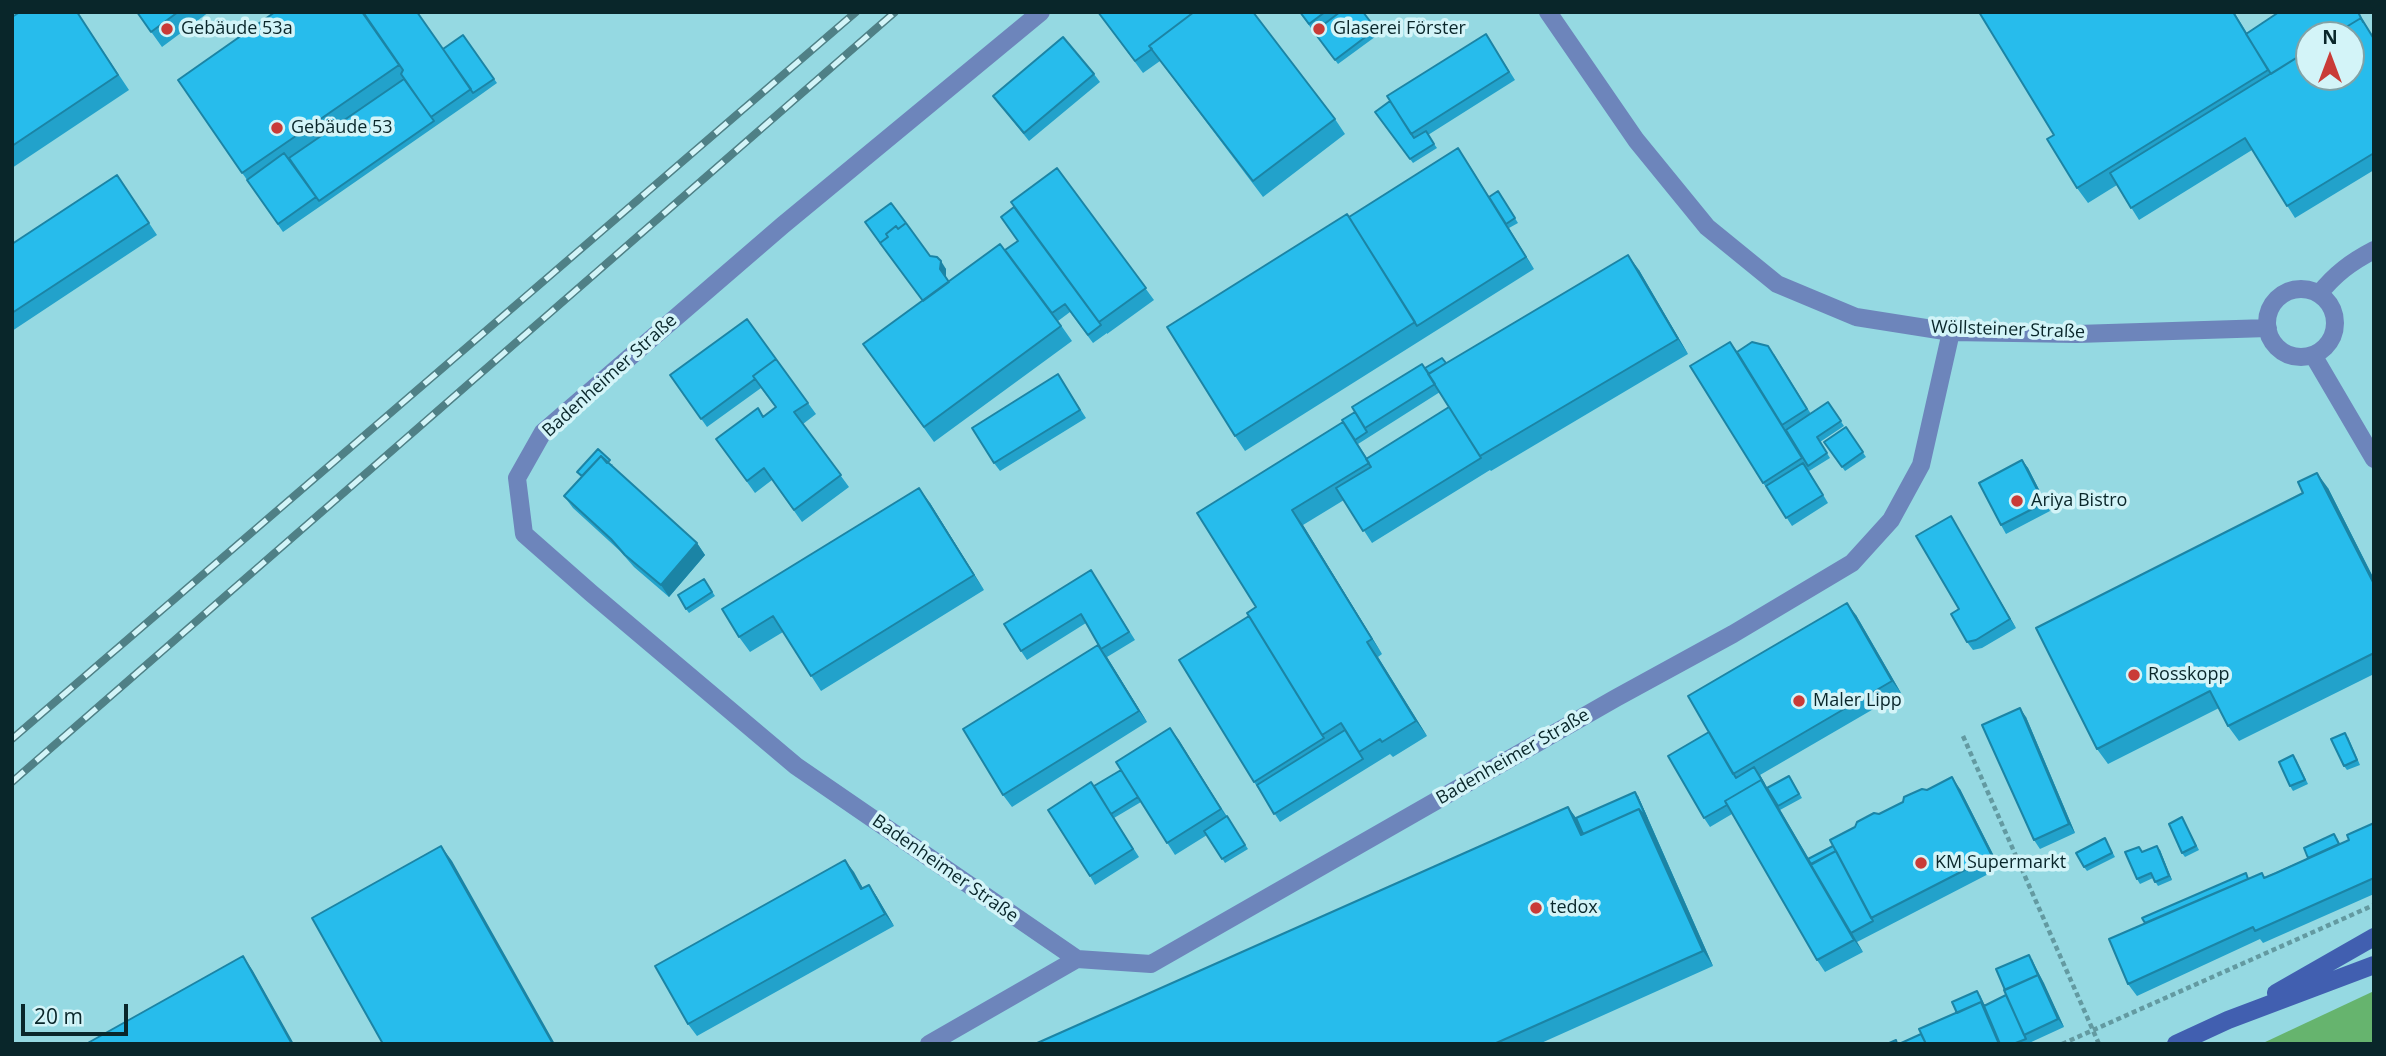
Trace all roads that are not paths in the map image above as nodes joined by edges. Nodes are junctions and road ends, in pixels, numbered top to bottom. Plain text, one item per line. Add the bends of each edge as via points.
1 (1041, 12) edge
2 (1548, 12) edge
3 (2374, 250) edge
4 (2319, 294) junction
5 (2268, 328) junction
6 (1951, 332) junction
7 (2313, 355) junction
8 (2374, 459) edge
9 (2374, 937) edge
10 (1077, 959) junction
11 (2374, 965) edge
12 (2228, 1020) junction
13 (929, 1044) edge
14 (2176, 1044) edge

1 - 10 street, Badenheimer Straße via 783,225 543,432 517,478 524,534 590,593 796,766
2 - 6 street, Wöllsteiner Straße via 1636,140 1707,227 1777,284 1856,317
3 - 4 street via 2349,263
4 - 5 street via 2298,289 2278,298 2271,307
4 - 7 street via 2332,307 2336,324 2331,339
5 - 6 street, Wöllsteiner Straße via 2077,334
5 - 7 street via 2285,352
6 - 10 street, Badenheimer Straße via 1921,465 1891,520 1852,563 1151,964
7 - 8 street
9 - 12 street
10 - 13 street
11 - 12 street
12 - 14 street

